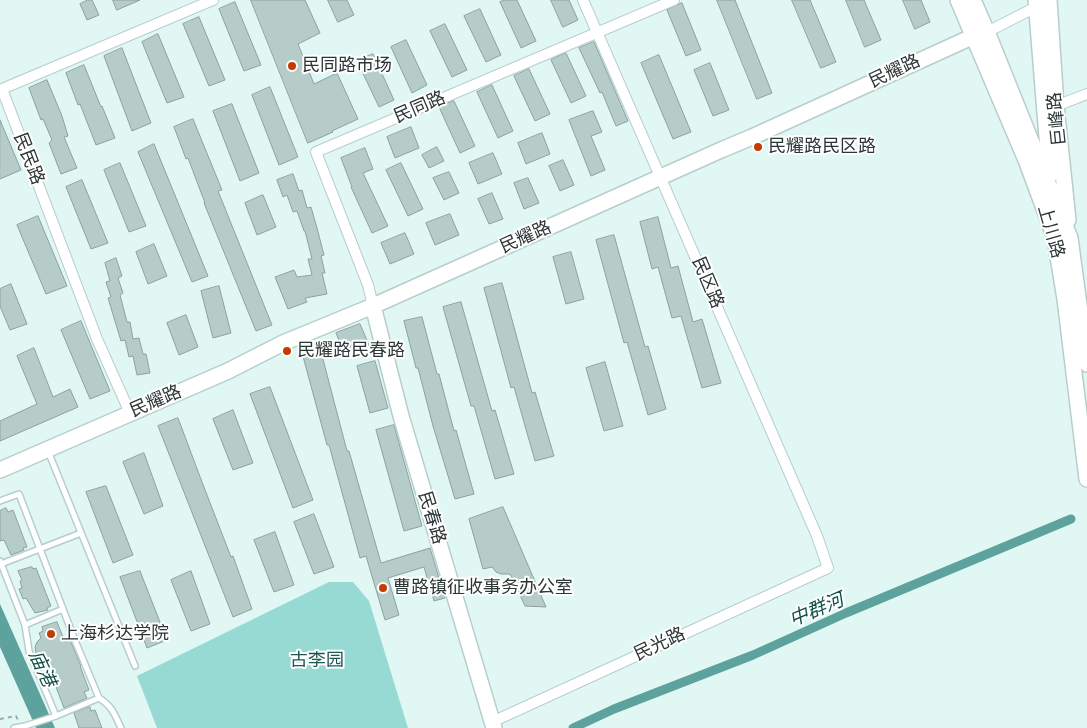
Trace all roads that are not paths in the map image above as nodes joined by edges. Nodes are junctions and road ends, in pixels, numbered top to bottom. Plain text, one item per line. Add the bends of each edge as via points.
1 (213, 0) edge
2 (584, 0) edge
3 (674, 0) edge
4 (958, 0) edge
5 (973, 0) edge
6 (1044, 1) edge
7 (598, 33) junction
8 (980, 34) junction
9 (1, 89) edge
10 (1087, 94) edge
11 (1056, 106) junction
12 (1028, 164) junction
13 (1052, 172) junction
14 (661, 177) junction
15 (1063, 238) junction
16 (373, 306) junction
17 (1087, 364) edge
18 (130, 413) junction
19 (47, 449) junction
20 (0, 470) edge
21 (1087, 479) edge
22 (0, 501) edge
23 (81, 533) junction
24 (40, 549) junction
25 (1, 563) edge
26 (828, 568) joint
27 (63, 609) junction
28 (25, 625) junction
29 (135, 666) dead end
30 (99, 698) junction
31 (56, 716) junction
32 (493, 725) edge
33 (14, 728) edge
34 (121, 728) edge

1 - 9 street, 民民路
2 - 7 street, 民区路
3 - 7 street, 民同路
4 - 8 street, 上川路
5 - 8 street, 上川路
6 - 8 street, 民耀路
6 - 11 street, 巨峰路
6 - 13 street, 巨峰路
7 - 14 street, 民区路
7 - 16 street, 民同路 via 316,152
8 - 12 street, 上川路
8 - 13 street, 上川路
8 - 14 street, 民耀路
9 - 18 street, 民民路
10 - 11 street
11 - 13 street, 巨峰路
12 - 13 street via 1037,173
12 - 15 street, 上川路
13 - 15 street, 巨峰路
13 - 15 street, 上川路 via 1051,192
14 - 16 street, 民耀路
14 - 26 street, 民区路
15 - 17 street, 上川路
15 - 21 street, 上川路 via 1065,299
16 - 18 street, 民耀路
16 - 32 street, 民春路 via 401,416
18 - 19 street, 民耀路
19 - 20 street, 民耀路
19 - 23 lane
22 - 24 lane via 19,494
23 - 24 lane
23 - 29 lane
24 - 25 lane
24 - 27 lane
25 - 28 lane
26 - 32 street, 民光路
27 - 28 lane
27 - 30 lane
28 - 31 lane via 29,651
30 - 31 lane
30 - 34 lane via 112,709
31 - 33 lane

